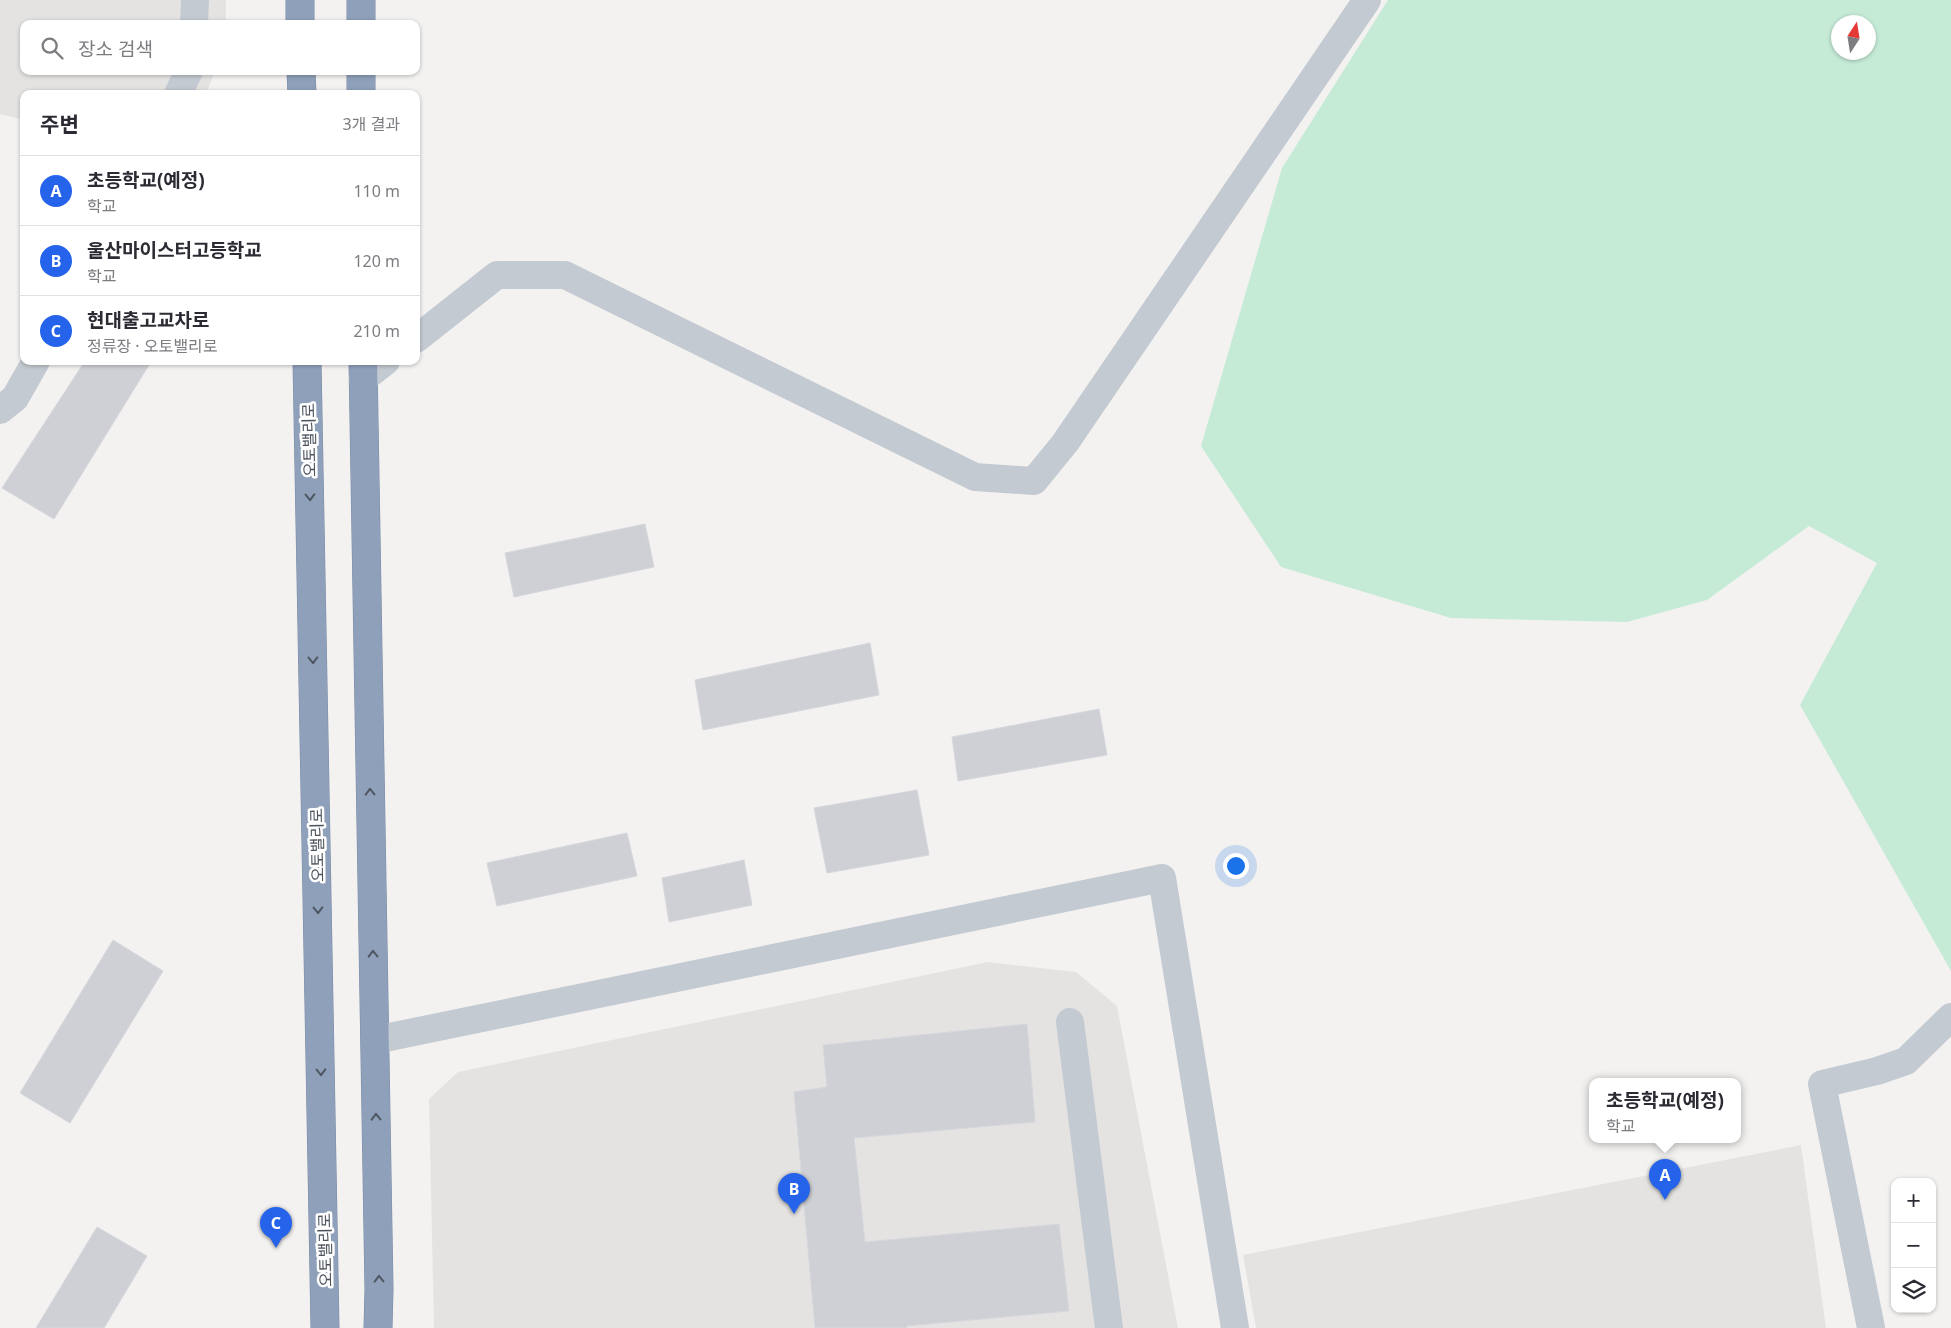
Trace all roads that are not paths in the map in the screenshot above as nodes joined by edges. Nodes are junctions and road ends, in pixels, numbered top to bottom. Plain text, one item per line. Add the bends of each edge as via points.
1 (195, 0) edge
2 (300, 0) edge
3 (1367, 0) edge
4 (194, 20) edge
5 (300, 20) edge
6 (188, 75) edge
7 (301, 75) edge
8 (361, 75) edge
9 (180, 90) edge
10 (302, 90) edge
11 (361, 90) edge
12 (420, 336) edge
13 (34, 365) edge
14 (307, 365) edge
15 (376, 365) edge
16 (363, 370) edge
17 (0, 410) edge
18 (1951, 1017) edge
19 (1070, 1022) dead end
20 (374, 1040) junction
21 (325, 1328) edge
22 (378, 1328) edge
23 (1109, 1328) edge
24 (1235, 1328) edge
25 (1871, 1328) edge

1 - 4 street
2 - 5 highway
3 - 12 street via 1065,443 1034,481 975,477 565,275 497,275
6 - 9 street
7 - 10 highway
8 - 11 highway
13 - 17 street via 15,398
14 -> 21 highway, 오토밸리로
15 - 16 street
20 -> 16 highway
18 - 25 street via 1906,1061 1822,1084
19 - 23 street
22 -> 20 highway
20 - 24 street via 1162,878

